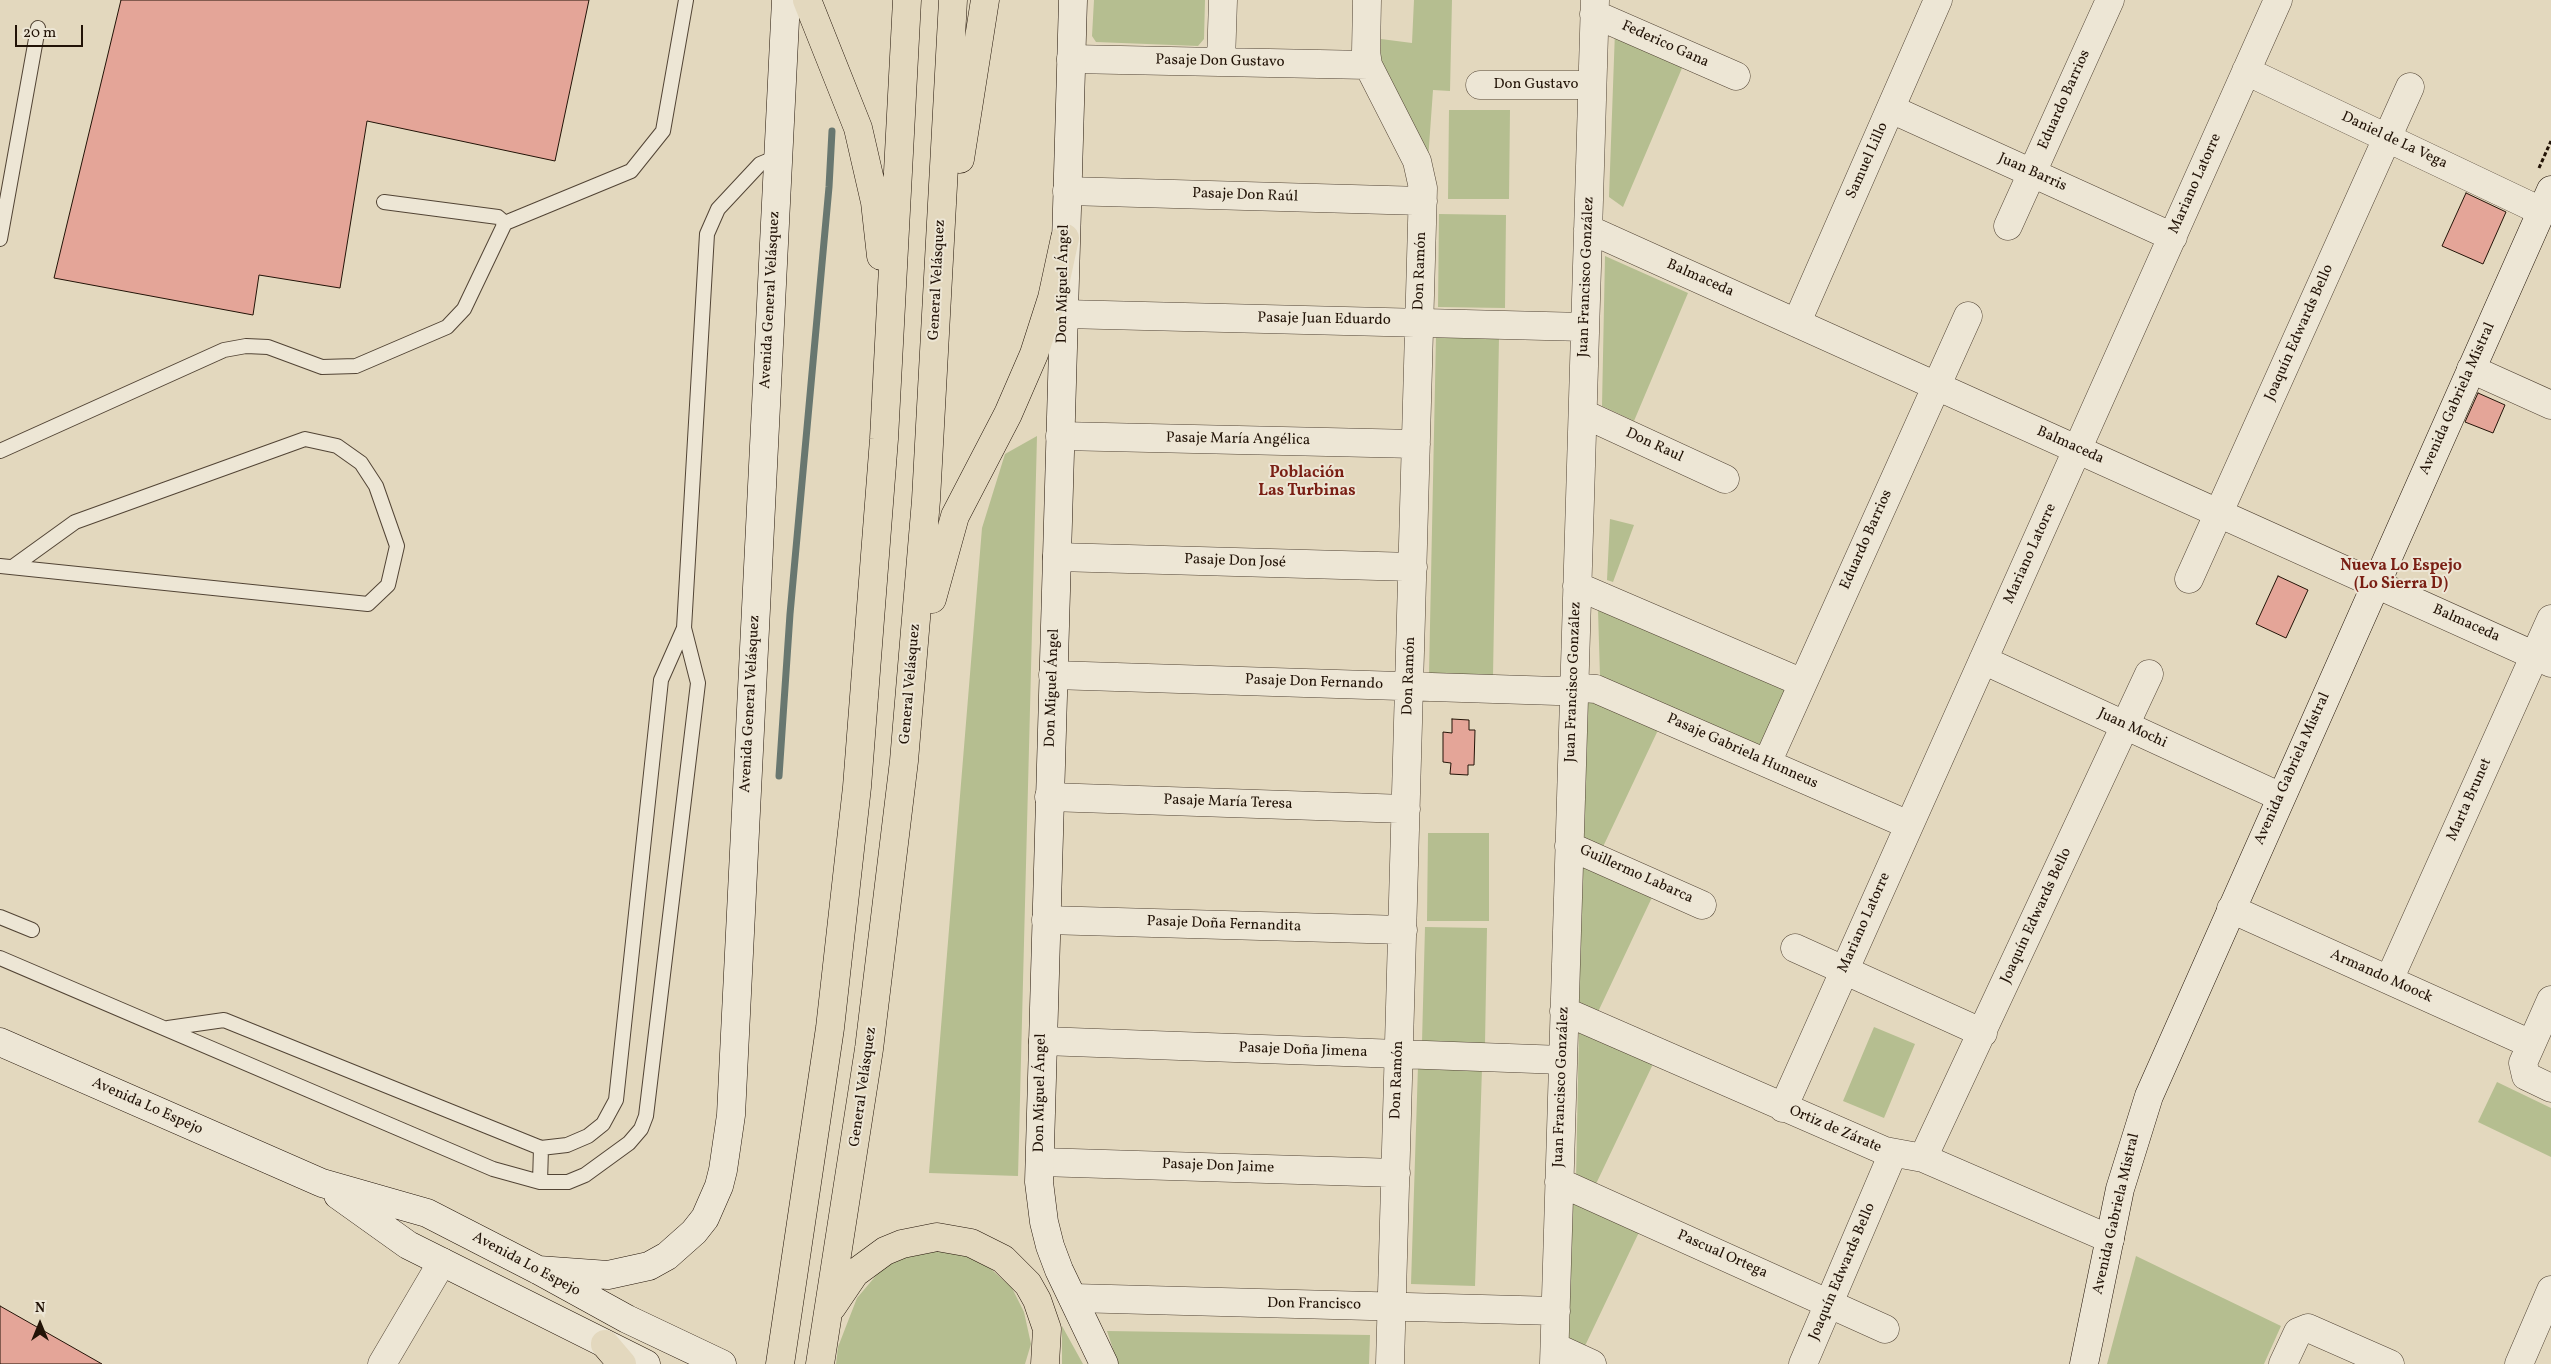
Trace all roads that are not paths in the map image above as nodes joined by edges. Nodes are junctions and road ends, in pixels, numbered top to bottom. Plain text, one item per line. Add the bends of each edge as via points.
1 (686, 0) edge
2 (786, 0) edge
3 (807, 0) edge
4 (907, 0) edge
5 (953, 0) edge
6 (985, 0) edge
7 (1073, 0) edge
8 (1223, 0) edge
9 (1367, 0) edge
10 (1938, 0) edge
11 (2110, 0) edge
12 (2278, 0) edge
13 (1594, 7) edge
14 (38, 28) dead end
15 (1071, 59) junction
16 (1221, 62) junction
17 (1368, 65) junction
18 (2246, 71) junction
19 (1736, 76) dead end
20 (1480, 85) dead end
21 (1592, 85) junction
22 (2410, 87) dead end
23 (1891, 108) junction
24 (2388, 138) junction
25 (778, 156) junction
26 (2032, 173) junction
27 (1067, 191) junction
28 (2546, 200) edge
29 (1423, 201) junction
30 (384, 202) dead end
31 (506, 223) junction
32 (2008, 226) dead end
33 (1588, 229) junction
34 (2172, 236) junction
35 (1065, 238) junction
36 (0, 239) edge
37 (941, 246) junction
38 (891, 314) junction
39 (1064, 314) junction
40 (1968, 316) dead end
41 (1797, 322) junction
42 (1420, 323) junction
43 (1585, 327) junction
44 (2471, 369) junction
45 (1936, 386) junction
46 (2551, 405) edge
47 (1584, 414) junction
48 (1060, 436) junction
49 (1416, 444) junction
50 (2078, 449) junction
51 (0, 451) edge
52 (1725, 479) dead end
53 (2219, 513) junction
54 (1056, 556) junction
55 (7, 566) edge
56 (1413, 567) junction
57 (2189, 579) dead end
58 (2376, 584) junction
59 (1577, 586) junction
60 (2551, 619) edge
61 (684, 628) junction
62 (2543, 659) edge
63 (1983, 660) junction
64 (2149, 674) dead end
65 (1053, 675) junction
66 (1803, 683) junction
67 (1410, 686) junction
68 (1574, 689) junction
69 (2126, 726) junction
70 (904, 761) junction
71 (1767, 763) junction
72 (1049, 797) junction
73 (2281, 797) junction
74 (1406, 809) junction
75 (1909, 825) junction
76 (1569, 846) junction
77 (1702, 905) dead end
78 (2231, 909) junction
79 (0, 916) edge
80 (1046, 920) junction
81 (32, 930) dead end
82 (1403, 930) junction
83 (1795, 948) dead end
84 (0, 958) edge
85 (1844, 970) junction
86 (2389, 980) junction
87 (2551, 1000) edge
88 (1564, 1011) junction
89 (168, 1028) junction
90 (1983, 1033) junction
91 (1043, 1041) junction
92 (0, 1042) edge
93 (2531, 1044) junction
94 (1399, 1054) junction
95 (1563, 1060) junction
96 (2551, 1088) edge
97 (1782, 1108) junction
98 (541, 1148) junction
99 (1893, 1153) junction
100 (1923, 1158) junction
101 (1040, 1162) junction
102 (1396, 1173) junction
103 (540, 1182) junction
104 (1559, 1182) junction
105 (322, 1184) junction
106 (2110, 1239) junction
107 (442, 1262) junction
108 (538, 1270) junction
109 (2551, 1290) edge
110 (1072, 1298) junction
111 (1830, 1304) junction
112 (1392, 1307) junction
113 (1556, 1312) junction
114 (826, 1322) junction
115 (1885, 1329) dead end
116 (614, 1354) edge
117 (1554, 1356) edge
118 (382, 1364) edge
119 (646, 1364) edge
120 (722, 1364) edge
121 (780, 1364) edge
122 (820, 1364) edge
123 (1045, 1364) edge
124 (1104, 1364) edge
125 (1390, 1364) edge
126 (1592, 1364) edge
127 (1803, 1364) edge
128 (2084, 1364) edge
129 (2283, 1364) edge
130 (2390, 1364) edge
131 (2518, 1364) edge

1 - 31 lane via 663,131 630,171
2 - 25 street, Avenida General Velásquez
3 - 38 highway via 851,105 865,152
4 - 38 highway
5 - 37 highway, General Velásquez
6 - 37 highway via 962,150
7 - 15 street, Don Miguel Ángel
8 - 16 street
9 - 17 street, Don Ramón
10 - 23 street, Samuel Lillo
11 - 26 street, Eduardo Barrios
12 - 18 street, Mariano Latorre
13 - 19 street, Federico Gana
13 - 21 street, Juan Francisco González
14 - 36 lane
15 - 16 street, Pasaje Don Gustavo
15 - 27 street, Don Miguel Ángel
16 - 17 street, Pasaje Don Gustavo
17 - 29 street, Don Ramón via 1417,160
18 - 24 street, Daniel de La Vega
18 - 34 street, Mariano Latorre
20 - 21 street, Don Gustavo
21 - 33 street, Juan Francisco González
22 - 24 street, Joaquín Edwards Bello
23 - 26 street, Juan Barris
23 - 41 street, Samuel Lillo
24 - 28 street, Daniel de La Vega
24 - 53 street, Joaquín Edwards Bello
25 - 61 lane via 760,164 718,209 707,234
25 - 108 street, Avenida General Velásquez via 730,1115 723,1170 705,1218 681,1245 661,1259 629,1272 608,1275
26 - 32 street, Eduardo Barrios
26 - 34 street, Juan Barris
27 - 29 street, Pasaje Don Raúl
27 - 35 street, Don Miguel Ángel
28 - 44 street, Avenida Gabriela Mistral
29 - 42 street, Don Ramón
30 - 31 lane via 498,217
31 - 51 lane via 464,309 447,328 356,366 322,367 268,347 224,350
33 - 41 street, Balmaceda
33 - 43 street, Juan Francisco González
34 - 50 street, Mariano Latorre
35 - 39 street, Don Miguel Ángel
35 - 70 highway via 1052,298 1034,354 1008,414 964,495 949,534 928,618
37 - 70 highway, General Velásquez via 926,500
38 - 121 highway via 873,601 844,908 813,1148
39 - 42 street, Pasaje Juan Eduardo
39 - 48 street, Don Miguel Ángel
40 - 45 street, Eduardo Barrios
41 - 45 street, Balmaceda
42 - 43 street, Pasaje Juan Eduardo
42 - 49 street, Don Ramón
43 - 47 street, Juan Francisco González
44 - 46 street
44 - 58 street, Avenida Gabriela Mistral
45 - 50 street, Balmaceda
45 - 66 street, Eduardo Barrios
47 - 52 street, Don Raul
47 - 59 street, Juan Francisco González
48 - 49 street, Pasaje María Angélica
48 - 54 street, Don Miguel Ángel
49 - 56 street, Don Ramón
50 - 53 street, Balmaceda
50 - 63 street, Mariano Latorre
53 - 57 street, Joaquín Edwards Bello
53 - 58 street, Balmaceda
54 - 56 street, Pasaje Don José
54 - 65 street, Don Miguel Ángel
55 - 55 lane via 368,604 388,585 397,546 376,486 361,463 337,446 304,439 75,522
56 - 67 street, Don Ramón
58 - 62 street, Balmaceda
58 - 73 street, Avenida Gabriela Mistral
59 - 66 street
59 - 68 street, Juan Francisco González
60 - 62 street, Marta Brunet
61 - 98 lane via 661,680 616,1100 603,1124 588,1136 567,1145
61 - 103 lane via 698,683 646,1116 641,1129 629,1143 585,1174 568,1182
62 - 86 street, Marta Brunet
63 - 69 street, Juan Mochi
63 - 75 street, Mariano Latorre
64 - 69 street, Joaquín Edwards Bello
65 - 67 street, Pasaje Don Fernando
65 - 72 street, Don Miguel Ángel
66 - 71 street, Eduardo Barrios
67 - 68 street, Pasaje Don Fernando
67 - 74 street, Don Ramón
68 - 71 street, Pasaje Gabriela Hunneus via 1596,689
68 - 76 street, Juan Francisco González
69 - 73 street, Juan Mochi
69 - 90 street, Joaquín Edwards Bello
70 - 114 highway, General Velásquez via 869,1049
71 - 75 street, Pasaje Gabriela Hunneus
72 - 74 street, Pasaje María Teresa
72 - 80 street, Don Miguel Ángel
73 - 78 street, Avenida Gabriela Mistral
74 - 82 street, Don Ramón
75 - 85 street, Mariano Latorre
76 - 77 street, Guillermo Labarca
76 - 88 street, Juan Francisco González
78 - 86 street, Armando Moock
78 - 106 street, Avenida Gabriela Mistral via 2149,1096 2128,1158
79 - 81 lane
80 - 82 street, Pasaje Doña Fernandita
80 - 91 street, Don Miguel Ángel
82 - 94 street, Don Ramón
83 - 85 street
84 - 89 lane
85 - 90 street
85 - 97 street, Mariano Latorre
86 - 93 street, Armando Moock
87 - 93 street
88 - 95 street, Juan Francisco González
88 - 97 street, Ortiz de Zárate
89 - 98 lane via 224,1020
89 - 103 lane via 493,1168
90 - 100 street, Joaquín Edwards Bello
91 - 94 street, Pasaje Doña Jimena
91 - 101 street, Don Miguel Ángel
92 - 105 street, Avenida Lo Espejo
93 - 96 street via 2523,1063 2524,1072 2530,1079
94 - 95 street, Pasaje Doña Jimena
94 - 102 street, Don Ramón
95 - 104 street, Juan Francisco González
97 - 99 street, Ortiz de Zárate
98 - 103 lane
99 - 100 street, Ortiz de Zárate
99 - 111 street, Joaquín Edwards Bello
100 - 106 street, Ortiz de Zárate
101 - 102 street, Pasaje Don Jaime
101 - 110 street, Don Miguel Ángel via 1044,1222 1059,1270
102 - 112 street, Don Ramón
104 - 111 street, Pascual Ortega
104 - 113 street, Juan Francisco González
105 - 107 street, Avenida Lo Espejo via 408,1245
105 - 108 street, Avenida Lo Espejo via 427,1213
106 - 128 street, Avenida Gabriela Mistral
107 - 116 street, Avenida Lo Espejo
107 - 118 street
108 - 120 street, Avenida Lo Espejo via 627,1319
109 - 131 street
110 - 112 street, Don Francisco
110 - 124 street, Don Miguel Ángel
111 - 115 street, Pascual Ortega
111 - 127 street, Joaquín Edwards Bello
112 - 113 street, Don Francisco
112 - 125 street, Don Ramón
113 - 117 street, Juan Francisco González
114 - 122 highway, General Velásquez
114 - 123 highway via 843,1288 870,1261 902,1244 937,1237 954,1239 995,1255 1028,1284 1043,1314
116 - 119 street, Avenida Lo Espejo
117 - 126 street
129 - 130 street via 2298,1332 2308,1328

